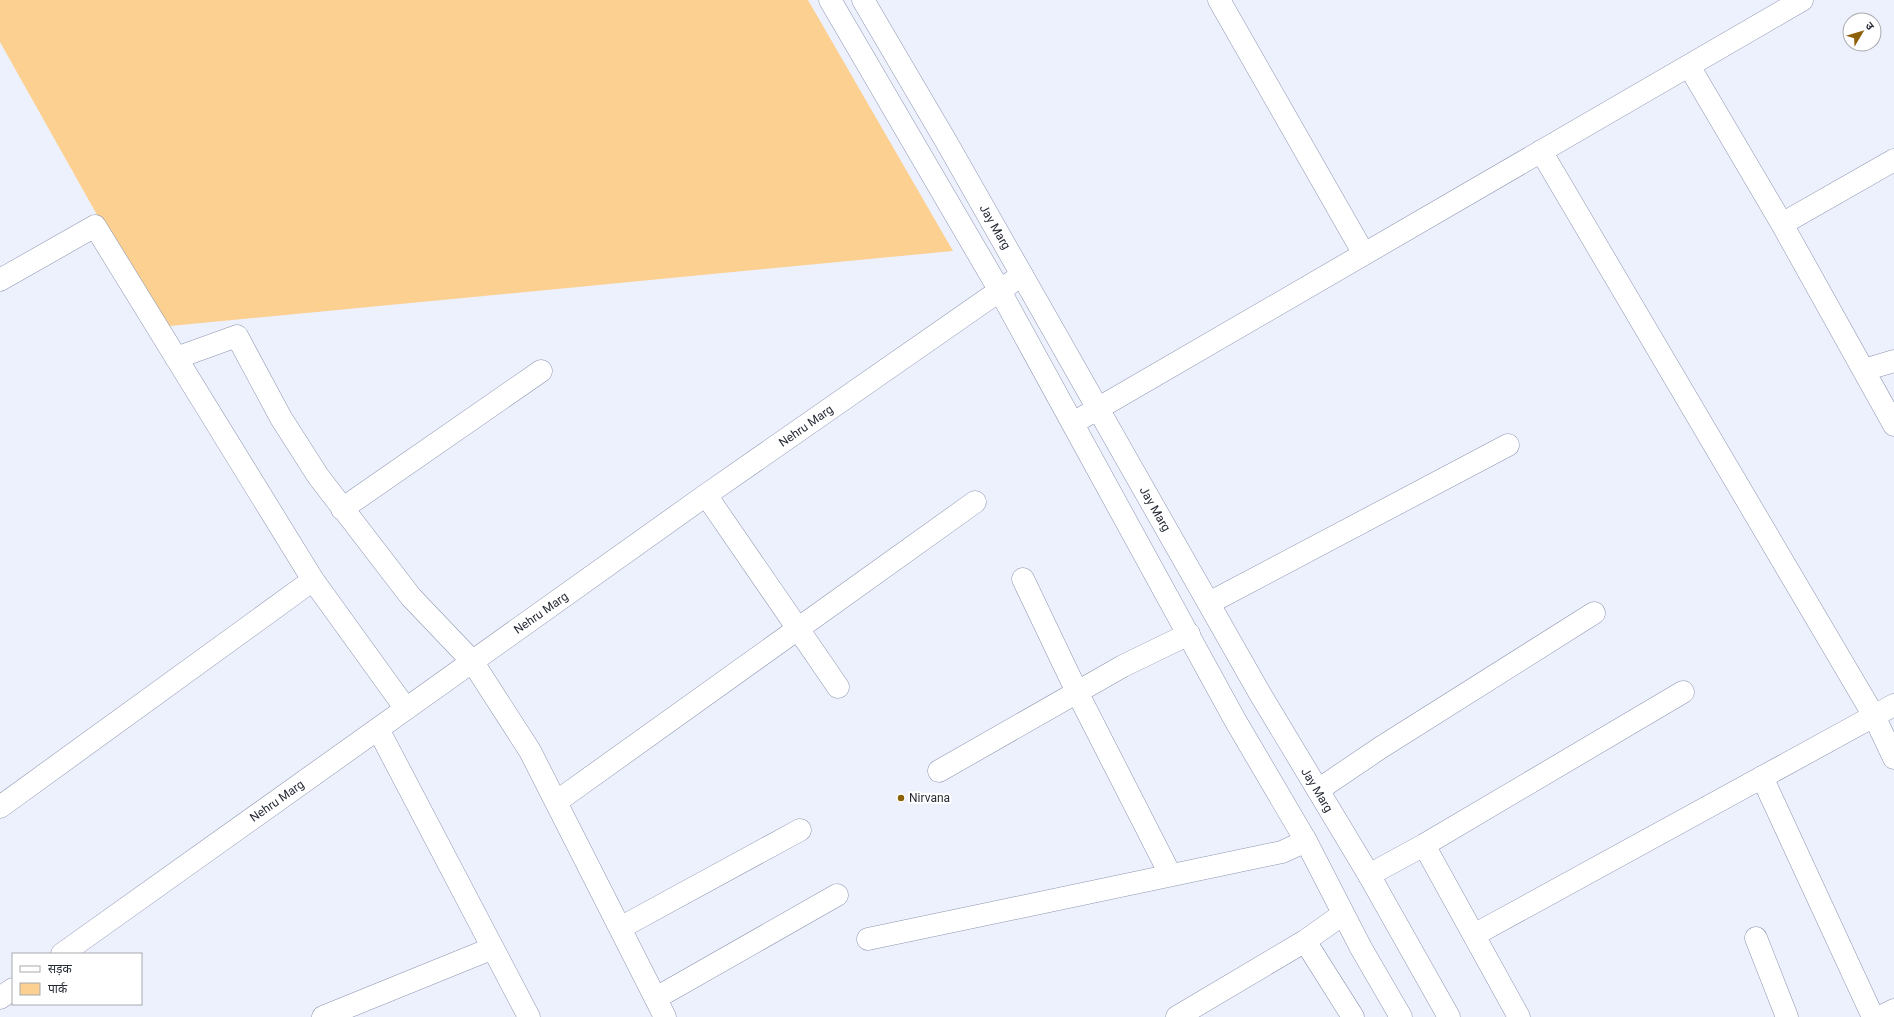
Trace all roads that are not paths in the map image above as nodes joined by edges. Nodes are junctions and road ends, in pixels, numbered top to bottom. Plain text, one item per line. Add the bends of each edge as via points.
1 (830, 0) edge
2 (863, 0) edge
3 (1802, 0) edge
4 (1223, 1) edge
5 (1689, 66) junction
6 (1541, 151) junction
7 (1894, 160) edge
8 (1782, 224) junction
9 (1364, 254) junction
10 (1022, 275) junction
11 (0, 280) edge
12 (1000, 291) junction
13 (176, 358) junction
14 (1894, 361) edge
15 (1864, 370) junction
16 (541, 371) dead end
17 (1098, 409) junction
18 (1073, 423) junction
19 (1894, 425) edge
20 (1508, 445) dead end
21 (706, 495) junction
22 (975, 502) dead end
23 (342, 509) junction
24 (1023, 579) dead end
25 (313, 580) junction
26 (1209, 603) junction
27 (1594, 613) dead end
28 (798, 629) junction
29 (1189, 634) junction
30 (472, 662) junction
31 (838, 687) dead end
32 (1077, 692) junction
33 (1683, 692) dead end
34 (1894, 705) edge
35 (406, 709) junction
36 (1874, 716) junction
37 (378, 729) junction
38 (1894, 758) edge
39 (939, 771) dead end
40 (1762, 777) junction
41 (1318, 790) junction
42 (556, 802) junction
43 (0, 807) edge
44 (800, 830) dead end
45 (1306, 841) junction
46 (1424, 845) junction
47 (1170, 874) junction
48 (1369, 876) junction
49 (837, 895) dead end
50 (1343, 914) junction
51 (620, 928) junction
52 (1474, 935) junction
53 (1756, 938) dead end
54 (868, 939) dead end
55 (1305, 941) junction
56 (493, 948) junction
57 (63, 953) edge
58 (12, 990) edge
59 (0, 998) edge
60 (661, 1008) edge
61 (1894, 1010) edge
62 (323, 1017) edge
63 (529, 1017) edge
64 (1176, 1017) edge
65 (1353, 1017) edge
66 (1401, 1017) edge
67 (1449, 1017) edge
68 (1519, 1017) edge
69 (1787, 1017) edge
70 (1873, 1017) edge
71 (1880, 1017) edge

1 - 12 street
2 - 10 street, Jay Marg
3 - 5 street
4 - 9 street
5 - 6 street
5 - 8 street
6 - 9 street
6 - 36 street
7 - 8 street
8 - 15 street
9 - 17 street
10 - 12 street, Nehru Marg
10 - 17 street, Jay Marg
11 - 13 street via 95,226
12 - 18 street
12 - 21 street, Nehru Marg
13 - 23 street via 238,336 281,418
13 - 25 street
14 - 15 street
15 - 19 street
16 - 23 street
17 - 18 street
17 - 26 street, Jay Marg
18 - 29 street
20 - 26 street
21 - 28 street
21 - 30 street, Nehru Marg
22 - 28 street
23 - 30 street via 411,597
24 - 32 street
25 - 35 street
25 - 43 street
26 - 41 street, Jay Marg
27 - 41 street
28 - 31 street
28 - 42 street
29 - 32 street
29 - 45 street via 1235,720
30 - 35 street, Nehru Marg
30 - 42 street via 530,751
32 - 39 street
32 - 47 street
33 - 46 street
34 - 36 street
35 - 37 street, Nehru Marg
36 - 38 street
36 - 40 street
37 - 56 street
37 - 57 street, Nehru Marg
40 - 52 street
40 - 70 street
41 - 48 street, Jay Marg
42 - 51 street
44 - 51 street
45 - 47 street via 1282,852
45 - 50 street
46 - 48 street
46 - 52 street
47 - 54 street
48 - 67 street, Jay Marg
49 - 60 street
50 - 55 street
50 - 66 street
51 - 60 street
52 - 68 street
53 - 69 street
55 - 64 street
55 - 65 street
56 - 62 street
56 - 63 street
58 - 59 street
61 - 71 street

